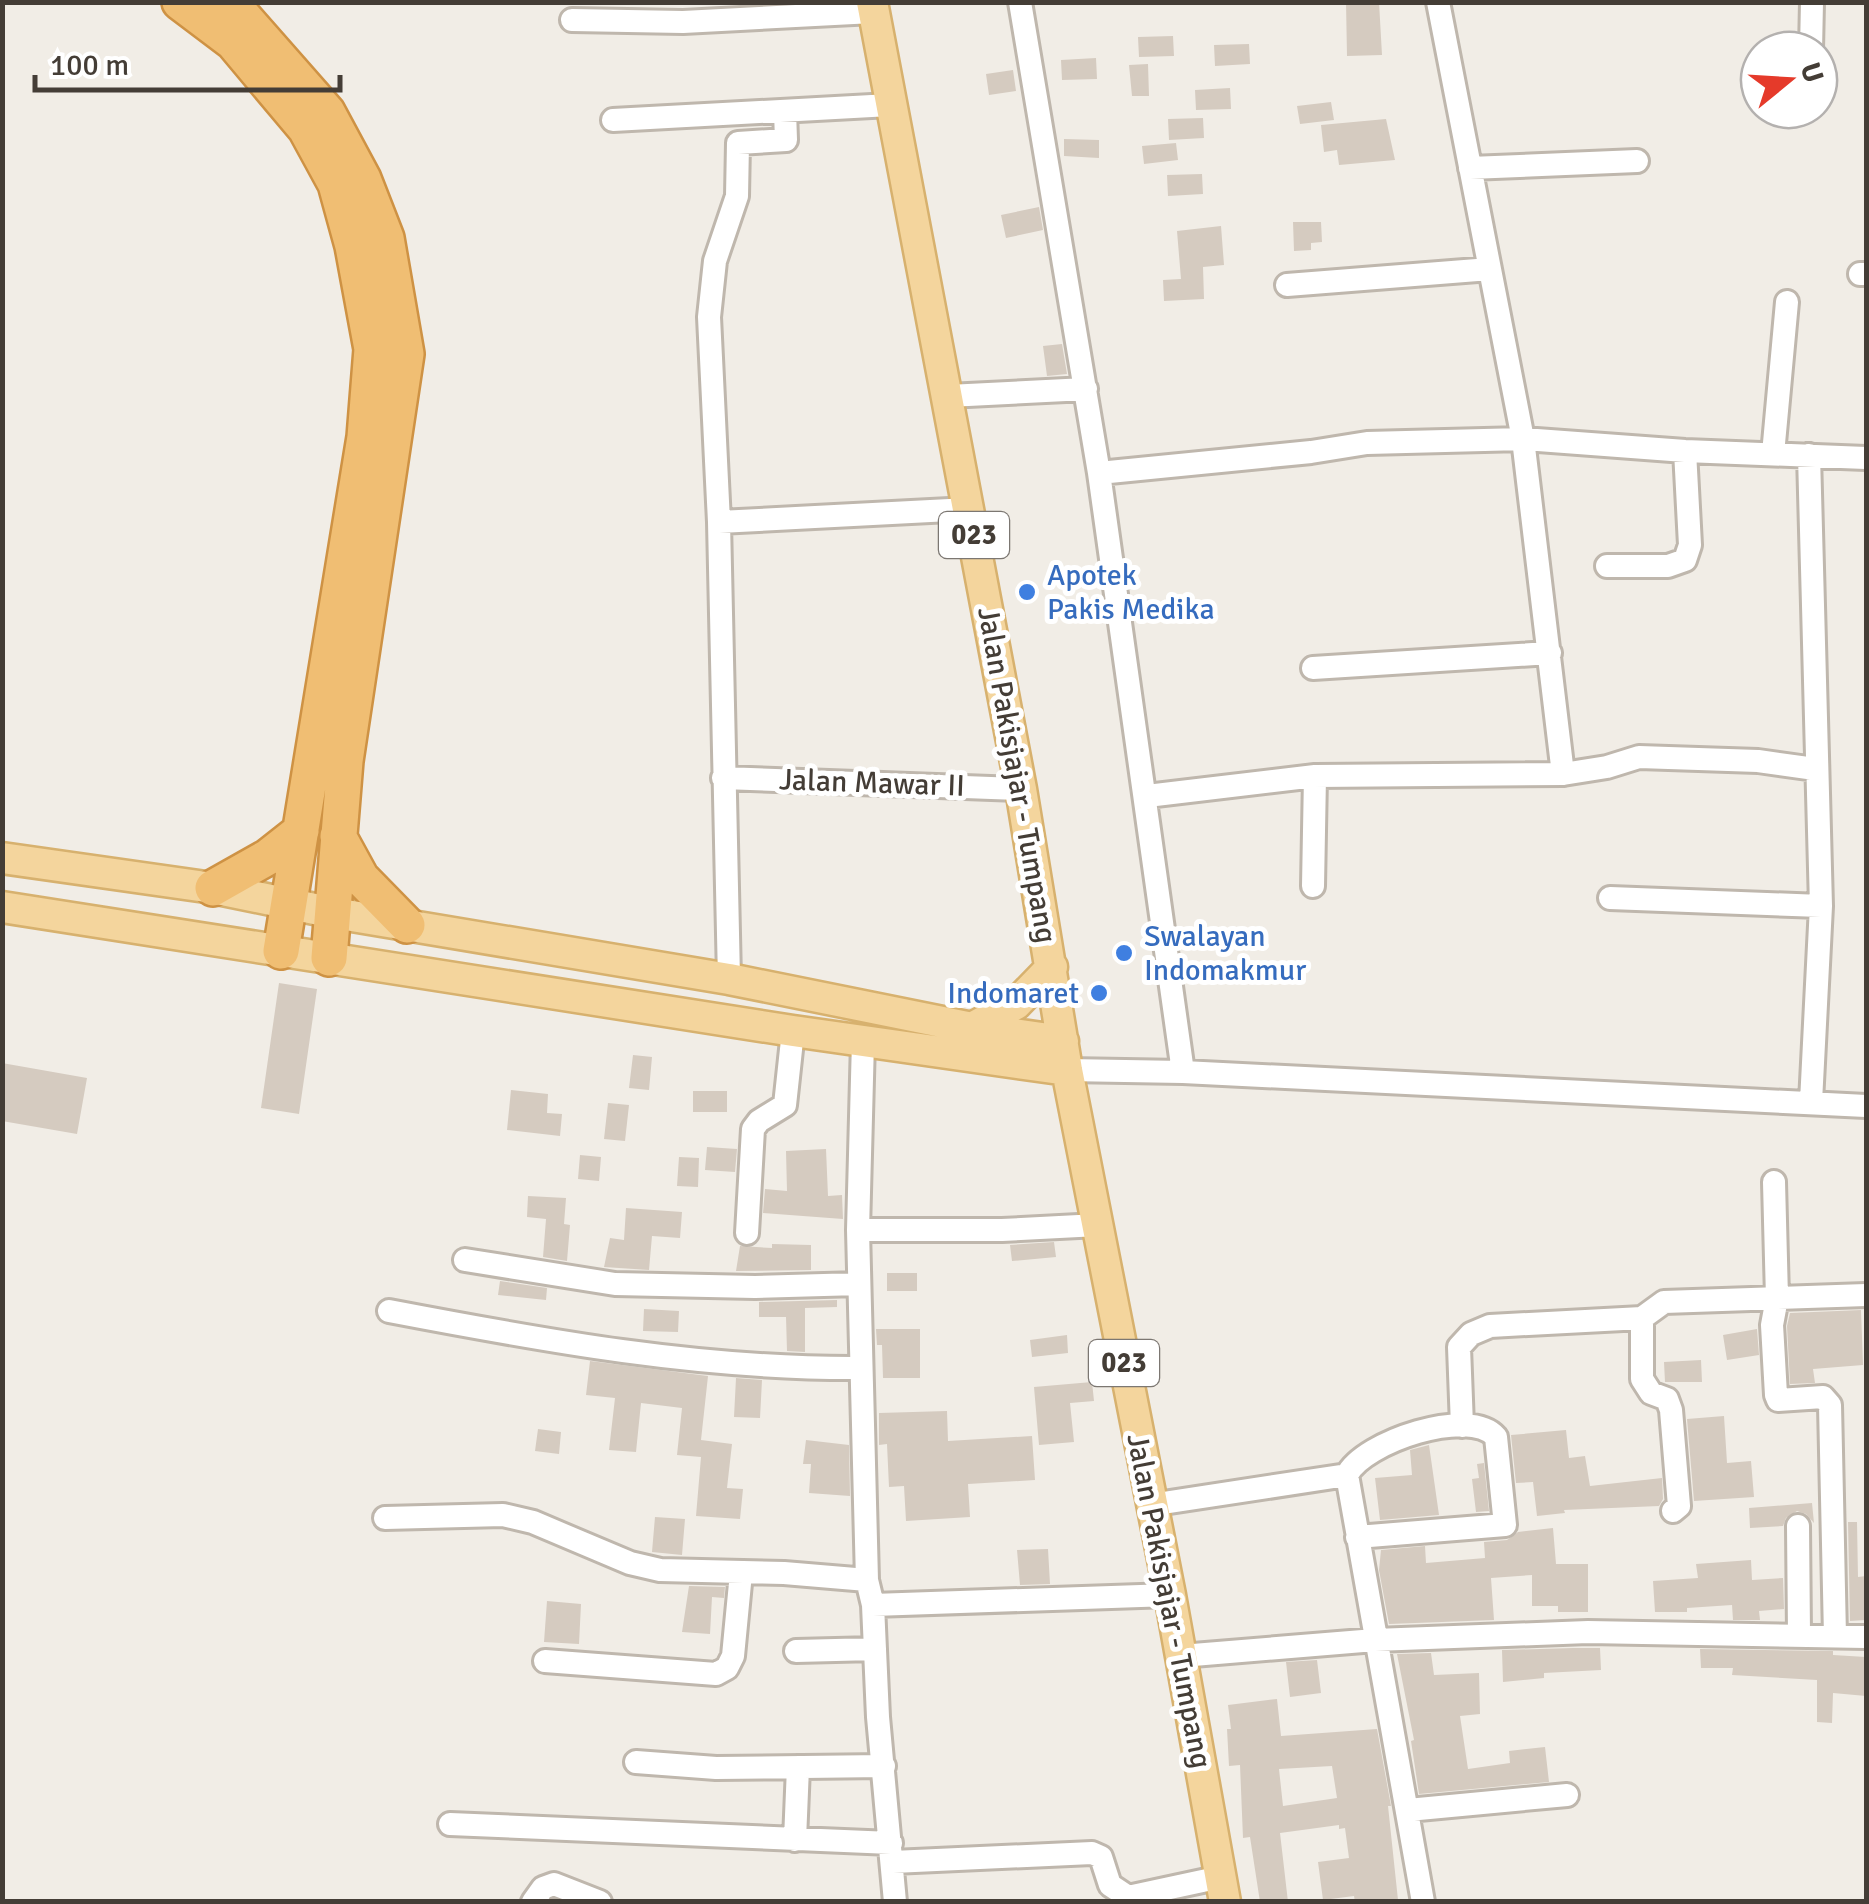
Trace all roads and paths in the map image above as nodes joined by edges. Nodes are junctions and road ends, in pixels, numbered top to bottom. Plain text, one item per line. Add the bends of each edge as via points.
1 (180, 2) edge
2 (226, 2) edge
3 (1020, 2) edge
4 (1438, 2) edge
5 (1812, 2) edge
6 (872, 7) edge
7 (572, 20) dead end
8 (1811, 30) edge
9 (890, 105) junction
10 (784, 111) junction
11 (613, 120) dead end
12 (1637, 161) dead end
13 (1470, 168) junction
14 (1490, 269) junction
15 (1288, 285) dead end
16 (1787, 302) dead end
17 (1086, 388) junction
18 (948, 396) junction
19 (1523, 438) junction
20 (1685, 451) junction
21 (1773, 454) junction
22 (1809, 455) junction
23 (1866, 458) edge
24 (1099, 473) junction
25 (969, 510) junction
26 (719, 522) junction
27 (1606, 566) dead end
28 (1550, 652) junction
29 (1313, 668) dead end
30 (1815, 768) junction
31 (1563, 774) junction
32 (1315, 776) junction
33 (723, 778) junction
34 (1021, 789) junction
35 (1147, 796) junction
36 (300, 831) junction
37 (337, 836) junction
38 (2, 858) edge
39 (1312, 886) dead end
40 (214, 888) junction
41 (1610, 898) dead end
42 (289, 904) junction
43 (1821, 906) junction
44 (2, 907) edge
45 (334, 913) junction
46 (407, 926) junction
47 (282, 951) junction
48 (329, 958) junction
49 (1052, 967) junction
50 (729, 978) junction
51 (972, 1028) junction
52 (794, 1031) junction
53 (862, 1041) junction
54 (1065, 1056) junction
55 (1183, 1072) junction
56 (1812, 1102) junction
57 (1866, 1106) edge
58 (1774, 1182) dead end
59 (1098, 1226) junction
60 (858, 1230) junction
61 (747, 1233) dead end
62 (464, 1260) dead end
63 (859, 1284) junction
64 (1866, 1295) edge
65 (1777, 1298) junction
66 (389, 1310) dead end
67 (1642, 1318) junction
68 (860, 1368) junction
69 (1462, 1426) junction
70 (1347, 1475) junction
71 (1150, 1506) junction
72 (1673, 1511) dead end
73 (385, 1518) dead end
74 (1798, 1526) dead end
75 (1358, 1537) junction
76 (741, 1572) junction
77 (867, 1580) junction
78 (1170, 1595) junction
79 (873, 1605) junction
80 (1800, 1634) junction
81 (1836, 1636) junction
82 (1866, 1637) edge
83 (1375, 1640) junction
84 (875, 1649) junction
85 (796, 1651) dead end
86 (1181, 1656) junction
87 (545, 1660) dead end
88 (636, 1762) dead end
89 (884, 1766) junction
90 (798, 1767) junction
91 (1568, 1795) dead end
92 (1408, 1810) junction
93 (450, 1824) dead end
94 (795, 1840) junction
95 (892, 1852) junction
96 (1223, 1890) edge
97 (1127, 1899) edge
98 (533, 1902) edge
99 (600, 1902) edge
100 (895, 1902) edge
101 (1422, 1902) edge

1 - 36 highway via 233,42 306,129 336,184 372,350 365,437
2 - 37 highway via 326,112 363,179 386,238 406,354
3 - 17 street
4 - 13 street
5 - 8 street
6 - 7 street via 682,22
6 - 9 main road, Jalan Pakisjajar - Tumpang / 023
9 - 10 street
9 - 18 main road, Jalan Pakisjajar - Tumpang / 023
10 - 11 street
10 - 26 street via 786,140 738,143 737,196 715,261 709,317
12 - 13 street
13 - 14 street
14 - 15 street
14 - 19 street
16 - 21 street
17 - 18 street
17 - 24 street
18 - 25 main road, Jalan Pakisjajar - Tumpang / 023
19 - 20 street
19 - 24 street via 1367,443
19 - 28 street
20 - 21 street
20 - 27 street via 1685,560
21 - 22 street
22 - 23 street
22 - 30 street
24 - 35 street
25 - 26 street
25 - 34 main road, Jalan Pakisjajar - Tumpang / 023
26 - 33 street
28 - 29 street
28 - 31 street
30 - 31 street via 1640,757
30 - 43 street
31 - 32 street
32 - 35 street
32 - 39 street
33 - 34 street, Jalan Mawar II
33 - 50 street
34 - 49 main road, Jalan Pakisjajar - Tumpang / 023
35 - 55 street
36 - 40 highway
36 - 42 highway
37 - 45 highway
37 - 46 highway via 361,878
38 - 40 main road
40 - 42 main road
41 - 43 street
42 - 45 main road
42 - 47 highway
43 - 56 street
44 - 47 main road
45 - 46 main road
45 - 48 highway
46 - 50 main road
47 - 48 main road
48 - 52 main road
49 - 51 main road via 1016,1004
49 - 54 main road, Jalan Pakisjajar - Tumpang / 023
50 - 51 main road
51 - 54 main road
52 - 53 main road
52 - 61 street via 784,1105 754,1129
53 - 54 main road
53 - 60 street
54 - 55 street
54 - 59 main road, Jalan Pakisjajar - Tumpang / 023
55 - 56 street
56 - 57 street
58 - 65 street
59 - 60 street
59 - 71 main road, Jalan Pakisjajar - Tumpang / 023
60 - 63 street
62 - 63 street via 615,1284
63 - 68 street
64 - 65 street
65 - 67 street via 1664,1302
65 - 81 street via 1776,1398 1823,1397 1830,1406
66 - 68 street via 703,1362
67 - 69 street via 1490,1326 1471,1334 1457,1362
67 - 72 street via 1642,1379 1671,1410 1679,1506
68 - 77 street
69 - 70 street via 1380,1446
69 - 75 street via 1485,1428 1496,1438 1505,1526
70 - 71 street
70 - 75 street
70 - 83 street
71 - 78 main road, Jalan Pakisjajar - Tumpang / 023
73 - 76 street via 503,1516 534,1522 630,1563
74 - 80 street
75 - 83 street
76 - 77 street
76 - 87 street via 734,1656 716,1674
77 - 79 street
78 - 79 street
78 - 86 main road, Jalan Pakisjajar - Tumpang / 023
79 - 84 street
80 - 81 street
80 - 83 street
81 - 82 street
83 - 86 street
83 - 92 street
84 - 85 street
84 - 89 street
86 - 96 main road, Jalan Pakisjajar - Tumpang / 023
88 - 90 street
89 - 90 street
89 - 95 street
90 - 94 street
91 - 92 street
92 - 101 street
93 - 94 street
94 - 95 street
95 - 97 street via 1092,1853 1101,1857 1110,1885
95 - 100 street
96 - 97 street
98 - 99 street via 554,1884

